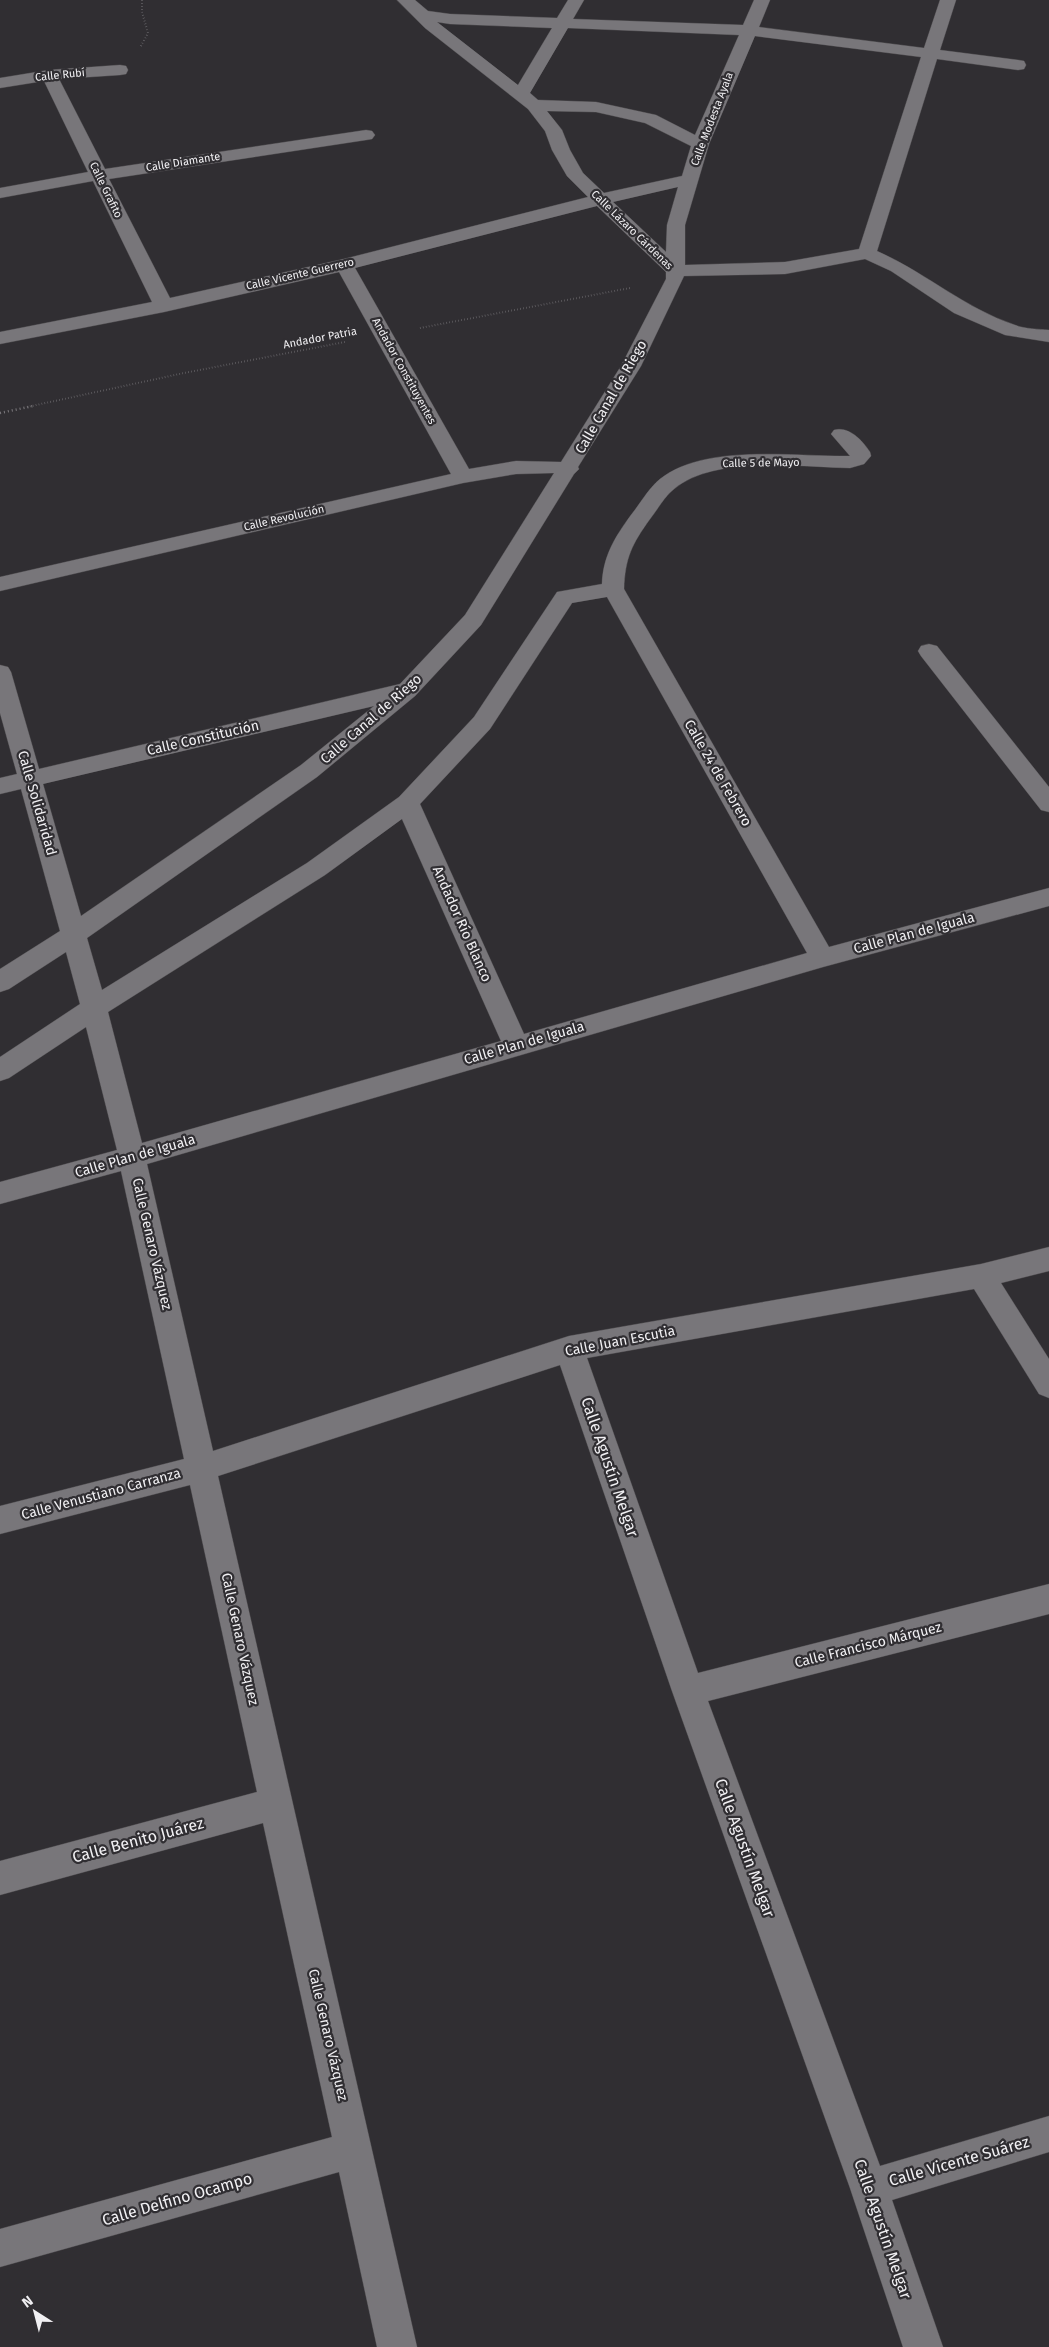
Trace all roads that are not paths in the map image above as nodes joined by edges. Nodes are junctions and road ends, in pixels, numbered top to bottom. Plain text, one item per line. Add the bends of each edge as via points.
1 (405, 0) edge
2 (576, 0) edge
3 (762, 0) edge
4 (948, 0) edge
5 (423, 15) junction
6 (564, 24) junction
7 (748, 30) junction
8 (932, 53) junction
9 (1018, 65) dead end
10 (120, 70) road end
11 (49, 75) junction
12 (0, 83) edge
13 (528, 100) junction
14 (366, 134) dead end
15 (700, 144) junction
16 (99, 175) junction
17 (690, 179) junction
18 (0, 193) edge
19 (598, 198) junction
20 (867, 253) junction
21 (344, 265) junction
22 (675, 275) junction
23 (164, 306) junction
24 (1049, 336) edge
25 (0, 338) edge
26 (841, 434) dead end
27 (568, 469) junction
28 (463, 477) junction
29 (0, 584) edge
30 (613, 589) junction
31 (929, 651) dead end
32 (0, 672) edge
33 (407, 691) junction
34 (30, 778) junction
35 (0, 786) edge
36 (407, 804) junction
37 (1049, 804) edge
38 (1049, 897) edge
39 (74, 934) junction
40 (823, 958) junction
41 (0, 982) edge
42 (94, 1008) junction
43 (516, 1045) junction
44 (0, 1071) edge
45 (132, 1157) junction
46 (0, 1194) edge
47 (1049, 1259) edge
48 (981, 1276) junction
49 (569, 1349) junction
50 (1049, 1385) edge
51 (202, 1468) junction
52 (0, 1520) edge
53 (1049, 1600) edge
54 (688, 1691) junction
55 (276, 1803) junction
56 (0, 1878) edge
57 (1049, 2134) edge
58 (354, 2149) junction
59 (869, 2188) junction
60 (0, 2248) edge
61 (397, 2347) edge
62 (923, 2347) edge

1 - 5 street, Calle Lázaro Cárdenas
2 - 6 street
3 - 7 street, Calle Modesta Ayala
4 - 8 street
5 - 6 street
5 - 13 street, Calle Lázaro Cárdenas via 431,25
6 - 7 street
6 - 13 street
7 - 8 street
7 - 15 street, Calle Modesta Ayala
8 - 9 street
8 - 20 street
10 - 11 street, Calle Rubí
11 - 12 street, Calle Rubí
11 - 16 street, Calle Grafito
13 - 15 street via 596,107 650,119
13 - 19 street, Calle Lázaro Cárdenas via 553,130 560,150 576,176
14 - 16 street, Calle Diamante
15 - 17 street, Calle Modesta Ayala
16 - 18 street, Calle Diamante
16 - 23 street, Calle Grafito
17 - 19 street, Calle Vicente Guerrero
17 - 22 street, Calle Modesta Ayala via 676,225
19 - 21 street, Calle Vicente Guerrero
19 - 22 street, Calle Lázaro Cárdenas
20 - 22 street, Calle Lázaro Cárdenas via 785,268
20 - 24 street via 898,268 961,309 1012,331
21 - 23 street, Calle Vicente Guerrero
21 - 28 street, Andador Constituyentes
22 - 27 street, Calle Canal de Riego via 631,366
23 - 25 street, Calle Vicente Guerrero
26 - 30 street, Calle 5 de Mayo via 860,452 857,460 711,464 668,482 619,545 613,566
27 - 28 street, Calle Revolución via 545,464
27 - 33 street, Calle Canal de Riego via 473,620
28 - 29 street, Calle Revolución
30 - 36 street via 565,597 482,723
30 - 40 street, Calle 24 de Febrero
31 - 37 street
32 - 34 street, Calle Solidaridad
33 - 34 street, Calle Constitución
33 - 39 street, Calle Canal de Riego via 310,771
34 - 35 street, Calle Constitución
34 - 39 street, Calle Solidaridad
36 - 42 street via 316,869
36 - 43 street, Andador Río Blanco
38 - 40 street, Calle Plan de Iguala
39 - 41 street
39 - 42 street, Calle Genaro Vázquez
40 - 43 street, Calle Plan de Iguala
42 - 44 street
42 - 45 street, Calle Genaro Vázquez
43 - 45 street, Calle Plan de Iguala
45 - 46 street, Calle Plan de Iguala
45 - 51 street, Calle Genaro Vázquez
47 - 48 street, Calle Juan Escutia
48 - 49 street, Calle Juan Escutia
48 - 50 street
49 - 51 street, Calle Juan Escutia
49 - 54 street, Calle Agustín Melgar
51 - 52 street, Calle Venustiano Carranza
51 - 55 street, Calle Genaro Vázquez
53 - 54 street, Calle Francisco Márquez
54 - 59 street, Calle Agustín Melgar
55 - 56 street, Calle Benito Juárez
55 - 58 street, Calle Genaro Vázquez
57 - 59 street, Calle Vicente Suárez
58 - 60 street, Calle Delfino Ocampo
58 - 61 street, Calle Genaro Vázquez
59 - 62 street, Calle Agustín Melgar

